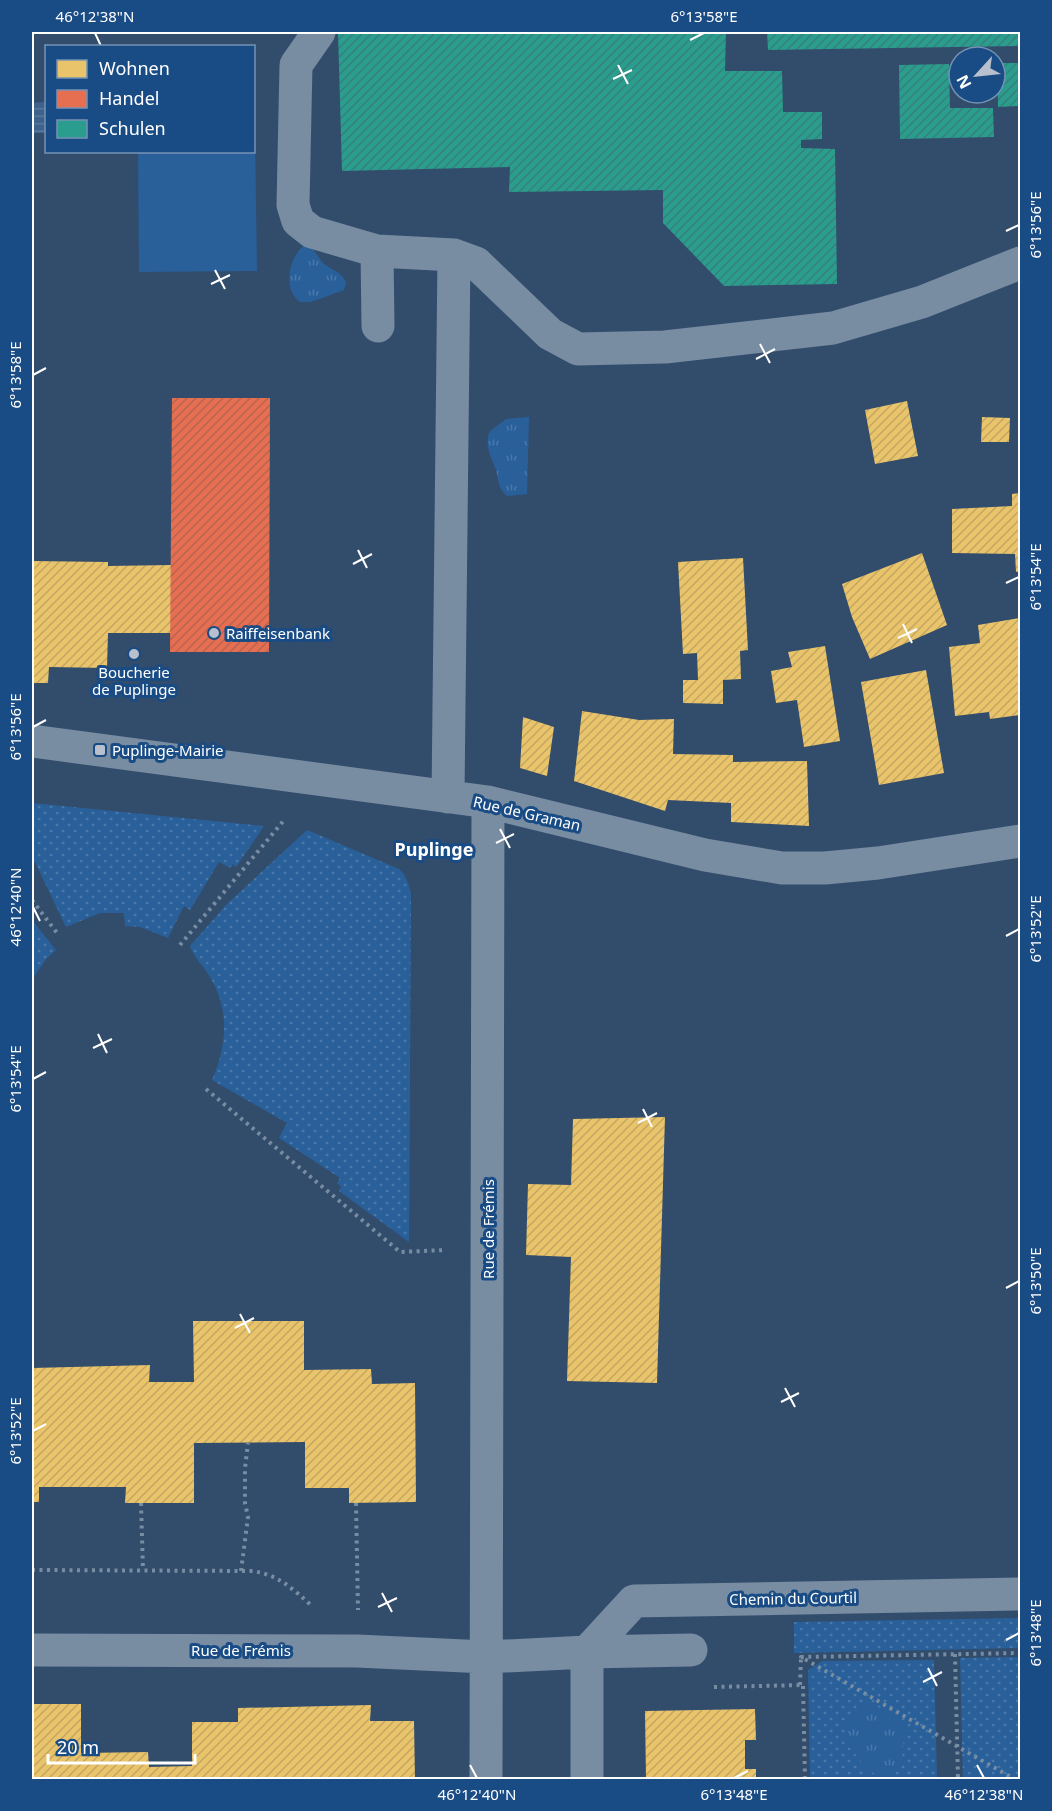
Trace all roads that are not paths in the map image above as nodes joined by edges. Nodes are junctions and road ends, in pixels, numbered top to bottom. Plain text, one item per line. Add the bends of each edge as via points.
1 (319, 32) edge
2 (377, 251) junction
3 (454, 255) junction
4 (1020, 263) edge
5 (378, 326) dead end
6 (32, 741) edge
7 (448, 796) junction
8 (488, 802) junction
9 (1020, 841) edge
10 (1020, 1594) edge
11 (32, 1650) edge
12 (691, 1650) dead end
13 (587, 1652) junction
14 (486, 1657) junction
15 (486, 1779) edge
16 (587, 1779) edge

1 - 2 street via 296,65 293,205 298,221 312,232
2 - 3 street
2 - 5 street
3 - 4 street via 476,263 550,334 578,349 665,347 833,328 922,302
3 - 7 street
6 - 7 street, Rue de Graman
7 - 8 street, Rue de Graman
8 - 9 street, Rue de Graman via 705,855 782,868 878,863
8 - 14 street, Rue de Frémis
10 - 13 street, Chemin du Courtil via 634,1601
11 - 14 street, Rue de Frémis via 357,1651
12 - 13 street, Rue de Frémis
13 - 14 street, Rue de Frémis
13 - 16 street
14 - 15 street, Rue de Frémis

